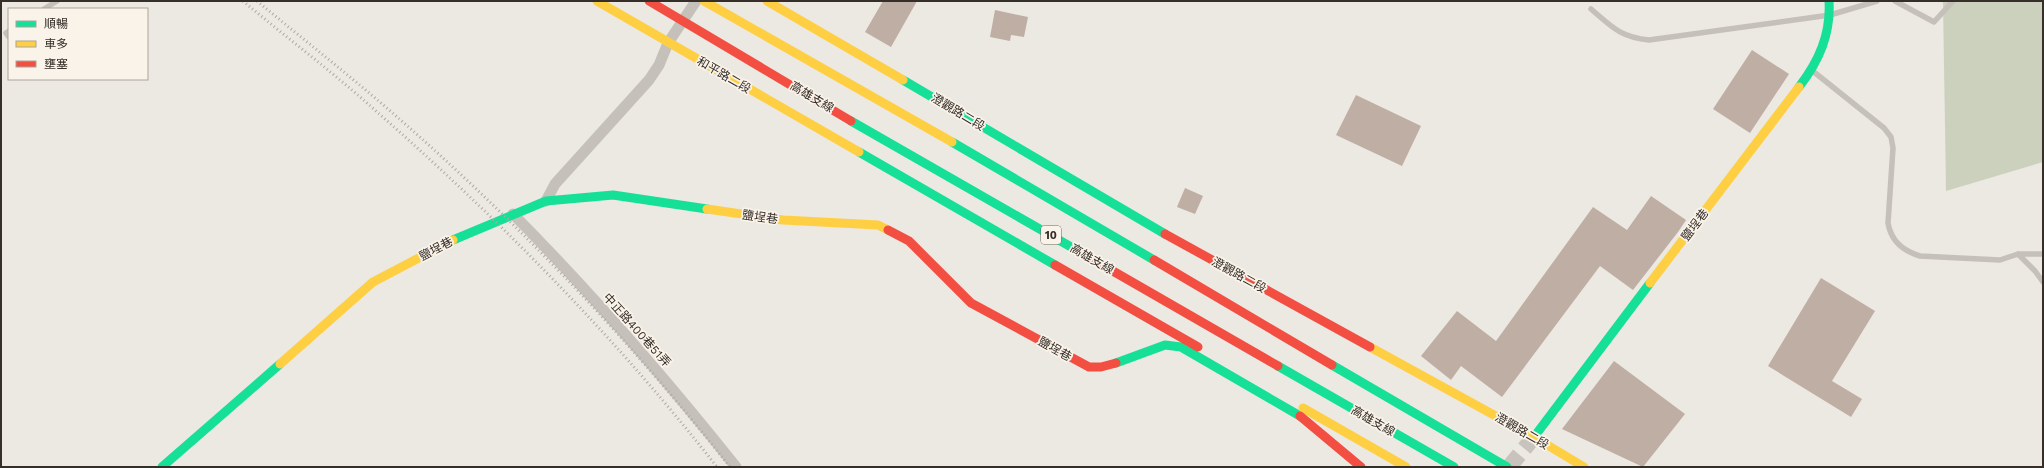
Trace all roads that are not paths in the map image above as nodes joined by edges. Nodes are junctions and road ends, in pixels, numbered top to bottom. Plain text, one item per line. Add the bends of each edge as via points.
1 (57, 1) edge
2 (597, 1) edge
3 (649, 1) edge
4 (696, 1) edge
5 (704, 1) edge
6 (767, 1) edge
7 (1829, 1) edge
8 (1877, 1) edge
9 (1895, 1) edge
10 (1953, 1) edge
11 (46, 8) edge
12 (1591, 9) dead end
13 (1830, 15) junction
14 (668, 43) junction
15 (1812, 70) junction
16 (546, 201) junction
17 (513, 214) junction
18 (2018, 254) junction
19 (2043, 254) edge
20 (2043, 282) edge
21 (1534, 437) junction
22 (162, 467) edge
23 (736, 467) edge
24 (1361, 467) edge
25 (1406, 467) edge
26 (1454, 467) edge
27 (1507, 467) edge
28 (1584, 467) edge

1 - 11 lane
2 - 14 main road, 和平路二段
3 - 26 main road, 高雄支線 / 10 via 846,118
4 - 14 street
5 - 27 main road, 10 via 874,96
6 - 21 main road, 澄觀路二段 via 1131,216
7 - 13 main road, 鹽埕巷
8 - 13 lane
9 - 10 lane via 1934,22
12 - 13 lane via 1617,31 1632,39 1649,40
13 - 15 main road, 鹽埕巷 via 1827,41
14 - 16 street via 659,65 648,80 555,184
14 - 25 main road, 和平路二段
15 - 18 lane via 1884,128 1891,137 1893,148 1888,223 1889,232 1903,249 1928,256 2000,260
15 - 21 main road, 鹽埕巷
16 - 17 main road, 鹽埕巷
16 - 24 main road, 鹽埕巷 via 613,195 783,220 878,225 909,241 972,303 1089,367 1101,367 1165,345 1181,347 1296,413
17 - 22 main road, 鹽埕巷 via 462,235 373,282
17 - 23 street, 中正路400巷51弄 via 544,245 686,404
18 - 19 lane
18 - 20 lane
21 - 28 main road, 澄觀路二段

